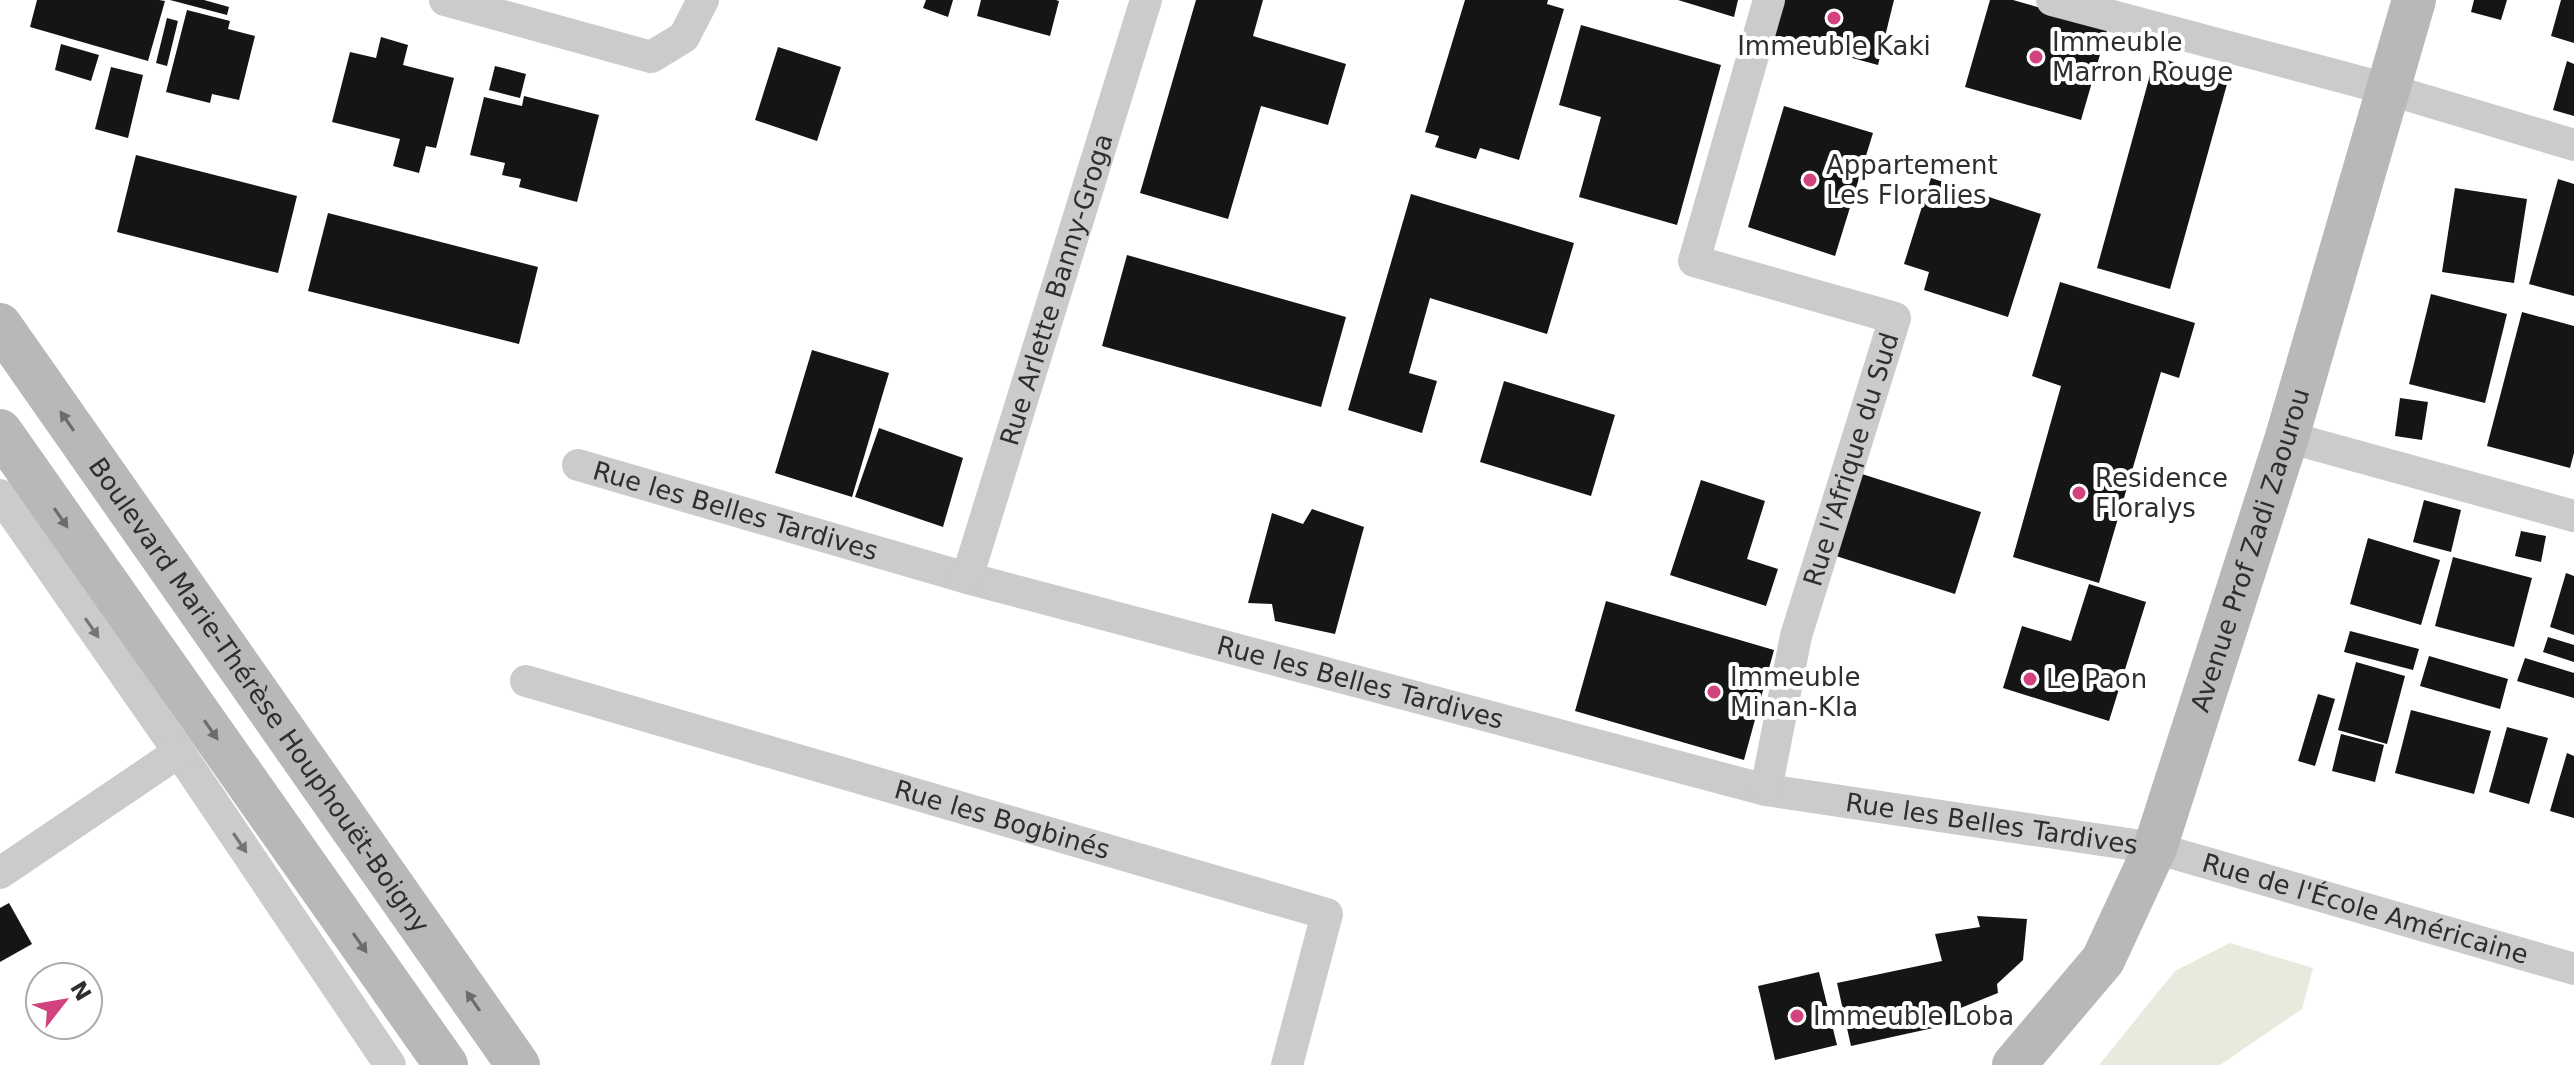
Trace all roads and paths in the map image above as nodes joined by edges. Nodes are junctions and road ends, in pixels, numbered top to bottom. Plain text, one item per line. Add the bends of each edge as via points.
1 (445, 0) edge
2 (703, 0) edge
3 (1146, 0) edge
4 (1769, 0) edge
5 (2052, 0) edge
6 (2414, 0) edge
7 (2387, 89) junction
8 (2574, 145) edge
9 (0, 325) edge
10 (0, 431) edge
11 (2287, 437) junction
12 (578, 465) dead end
13 (0, 495) edge
14 (2574, 516) edge
15 (967, 578) junction
16 (526, 681) dead end
17 (179, 752) junction
18 (1766, 790) junction
19 (2155, 848) junction
20 (0, 873) edge
21 (2574, 969) edge
22 (390, 1065) edge
23 (446, 1065) edge
24 (518, 1065) edge
25 (1287, 1065) edge
26 (2014, 1065) edge

1 - 2 street via 651,57 684,37
3 - 15 street, Rue Arlette Banny-Groga
4 - 18 street, Rue l'Afrique du Sud via 1694,261 1895,318 1796,636
5 - 7 street
6 - 7 main road, Avenue Prof Zadi Zaourou
7 - 8 street
7 - 11 main road, Avenue Prof Zadi Zaourou
24 -> 9 main road, Boulevard Marie-Thérèse Houphouët-Boigny
10 -> 23 main road
11 - 14 street
11 - 19 main road, Avenue Prof Zadi Zaourou
12 - 15 street, Rue les Belles Tardives
13 -> 17 street
15 - 18 street, Rue les Belles Tardives
16 - 25 street, Rue les Bogbinés via 1327,914
17 - 20 street
17 -> 22 street
18 - 19 street, Rue les Belles Tardives
19 - 21 street, Rue de l'École Américaine
19 - 26 main road, Avenue Prof Zadi Zaourou via 2103,960

